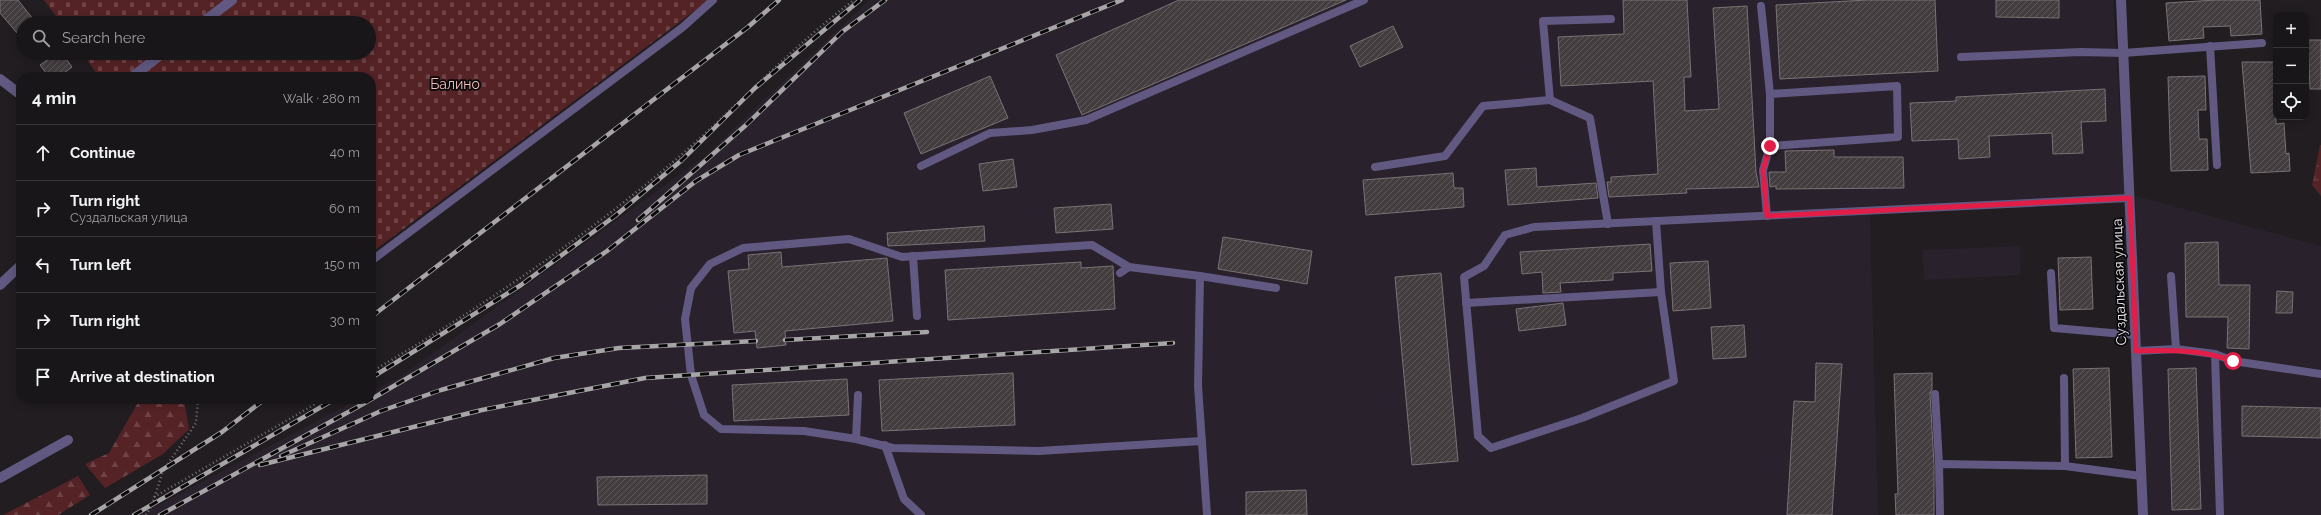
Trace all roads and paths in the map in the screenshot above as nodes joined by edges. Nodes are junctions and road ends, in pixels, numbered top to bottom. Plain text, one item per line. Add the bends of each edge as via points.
1 (232, 0) edge
2 (713, 0) edge
3 (854, 0) edge
4 (1364, 0) edge
5 (2121, 0) edge
6 (1761, 6) dead end
7 (211, 16) edge
8 (1611, 19) dead end
9 (2262, 43) dead end
10 (2210, 46) junction
11 (2123, 53) junction
12 (1961, 57) dead end
13 (154, 60) edge
14 (138, 72) edge
15 (0, 79) edge
16 (16, 91) edge
17 (1770, 94) junction
18 (1550, 100) junction
19 (1770, 146) junction
20 (2217, 165) dead end
21 (921, 166) dead end
22 (1375, 167) dead end
23 (2130, 198) junction
24 (1767, 216) junction
25 (1656, 221) junction
26 (1608, 224) junction
27 (913, 256) junction
28 (376, 257) edge
29 (1129, 267) junction
30 (16, 270) edge
31 (1120, 273) dead end
32 (2051, 273) dead end
33 (1200, 276) junction
34 (2171, 276) dead end
35 (0, 285) edge
36 (1276, 288) dead end
37 (1661, 292) junction
38 (1466, 303) junction
39 (917, 316) dead end
40 (2135, 335) junction
41 (2176, 349) junction
42 (2136, 351) junction
43 (2215, 354) junction
44 (376, 369) edge
45 (2321, 374) edge
46 (2064, 378) dead end
47 (1935, 394) dead end
48 (858, 395) dead end
49 (198, 404) edge
50 (315, 404) edge
51 (856, 439) junction
52 (68, 440) dead end
53 (1202, 441) junction
54 (885, 445) junction
55 (1939, 464) junction
56 (2065, 466) junction
57 (2141, 476) junction
58 (0, 478) edge
59 (154, 497) junction
60 (146, 515) edge
61 (921, 515) edge
62 (1207, 515) edge
63 (1940, 515) edge
64 (2143, 515) edge
65 (2220, 515) edge

1 - 7 street
2 - 28 lane via 683,27
3 - 44 path via 824,22 673,161 563,250
4 - 21 lane via 1086,120 1032,130 990,133
5 - 11 street, Суздальская улица
6 - 17 lane
8 - 18 lane via 1544,21
9 - 10 lane
10 - 11 lane
10 - 20 lane
11 - 12 lane via 2081,52
11 - 23 street, Суздальская улица
13 - 14 street
15 - 16 street
17 - 19 lane
17 - 19 lane via 1897,86 1898,137
18 - 22 lane via 1484,106 1445,156
18 - 26 lane via 1590,118
19 - 24 lane via 1763,170
23 - 24 lane
23 - 40 street, Суздальская улица
24 - 25 lane
25 - 26 lane
25 - 37 lane
26 - 38 lane via 1534,227 1505,235 1484,266 1464,277
27 - 29 lane via 1092,245
27 - 39 lane
27 - 51 lane via 902,257 848,239 743,248 710,264 691,288 685,319 691,375 704,415 721,429 804,431
29 - 31 lane
29 - 33 lane
30 - 35 street
32 - 40 lane via 2054,328
33 - 36 lane
33 - 53 lane via 1198,386
34 - 41 lane
37 - 38 lane
37 - 38 lane via 1674,381 1582,418 1491,448 1478,436
40 - 42 street, Суздальская улица
41 - 42 lane
41 - 43 lane
42 - 57 street, Суздальская улица
43 - 45 lane via 2233,361
43 - 65 lane
46 - 56 lane
47 - 55 lane
48 - 51 lane
49 - 59 path via 196,423 163,471
50 - 59 path
51 - 54 lane
52 - 58 street
53 - 54 lane via 1039,451 894,448
53 - 62 lane
54 - 61 lane via 904,500
55 - 56 lane
55 - 63 lane
56 - 57 lane
57 - 64 street, Суздальская улица
59 - 60 path

